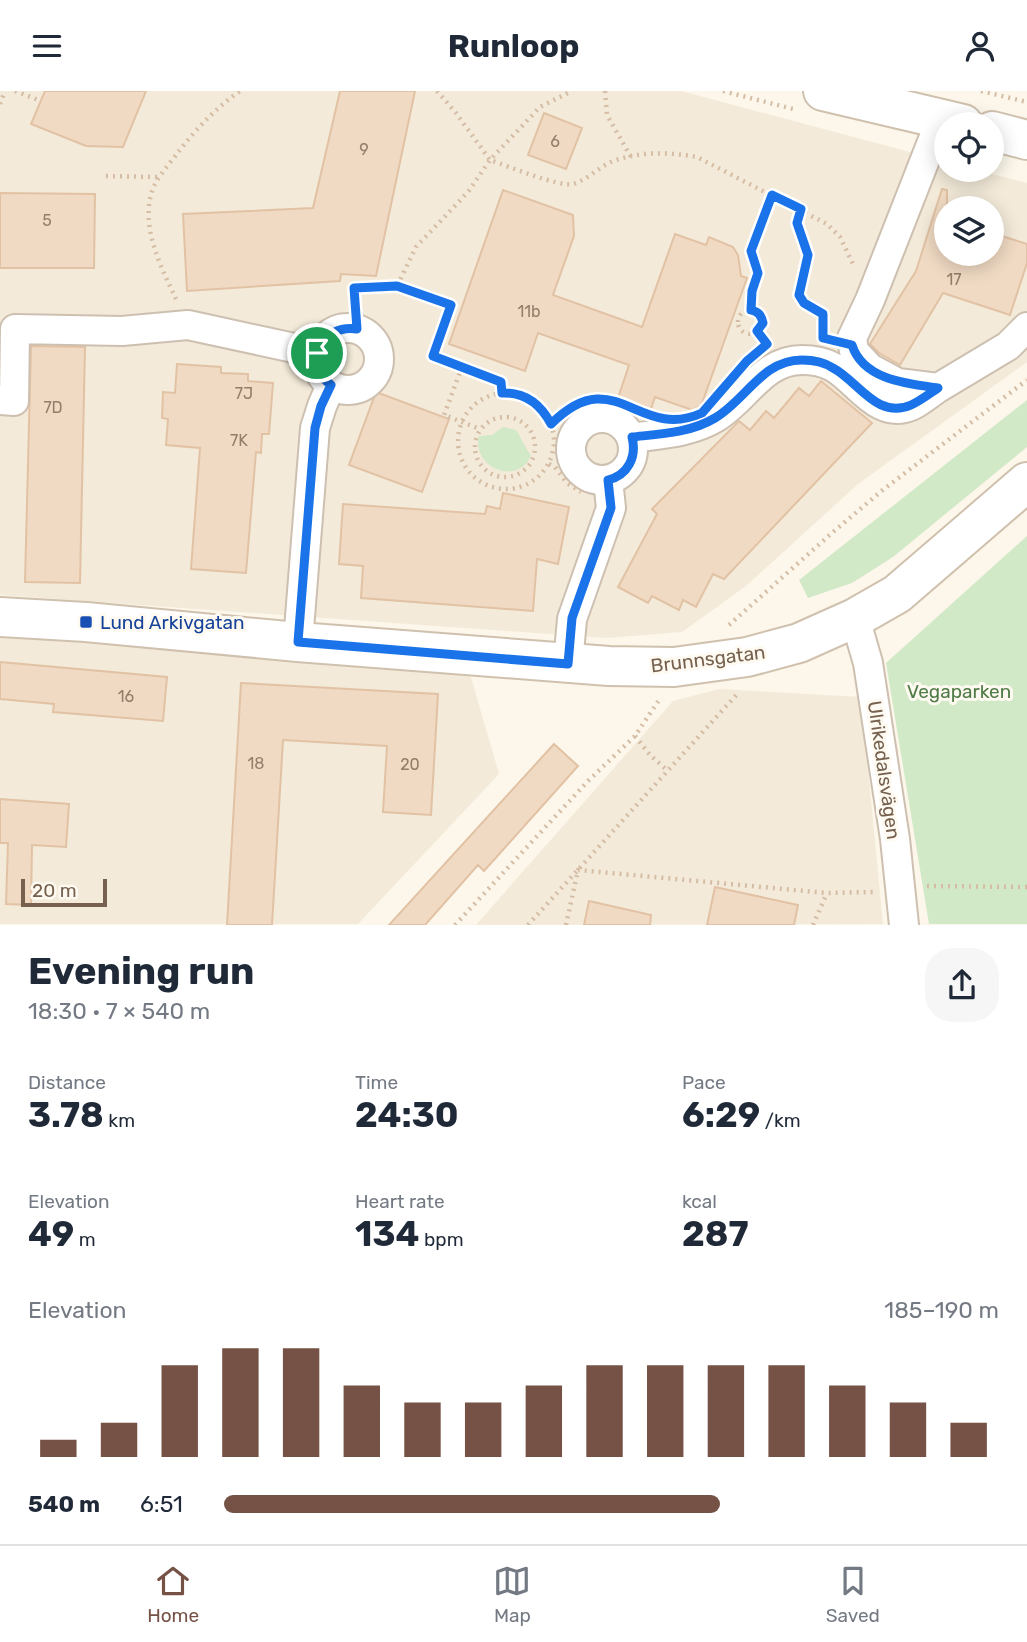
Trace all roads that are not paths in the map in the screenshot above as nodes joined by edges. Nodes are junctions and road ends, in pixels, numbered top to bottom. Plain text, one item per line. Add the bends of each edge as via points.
1 (823, 91) edge
2 (934, 117) edge
3 (1004, 134) edge
4 (1027, 140) edge
5 (934, 160) edge
6 (1027, 327) edge
7 (317, 353) junction
8 (331, 385) junction
9 (938, 388) junction
10 (0, 400) edge
11 (634, 425) junction
12 (608, 480) junction
13 (1027, 482) edge
14 (0, 617) edge
15 (855, 618) junction
16 (298, 642) junction
17 (568, 664) junction
18 (904, 925) edge

1 - 2 street
3 - 4 street
5 - 9 street via 855,329 852,345 870,368 898,383
6 - 9 street via 1008,346
7 - 8 street via 321,376
7 - 8 street via 335,330 357,329 374,342 379,363 369,382 349,391
7 - 10 street via 188,325 122,331 15,330 13,401
8 - 16 street via 315,428
9 - 11 street via 912,405 885,407 834,368 794,360 771,369 708,422 685,430
11 - 12 street via 630,464
11 - 12 street via 591,419 575,434 571,444 575,465 592,479
12 - 17 street via 611,508 572,618
13 - 15 street, Brunnsgatan via 897,594
14 - 16 street, Brunnsgatan
15 - 17 street, Brunnsgatan via 799,643 747,657 674,667
15 - 18 street, Ulrikedalsvägen via 868,663
16 - 17 street, Brunnsgatan

